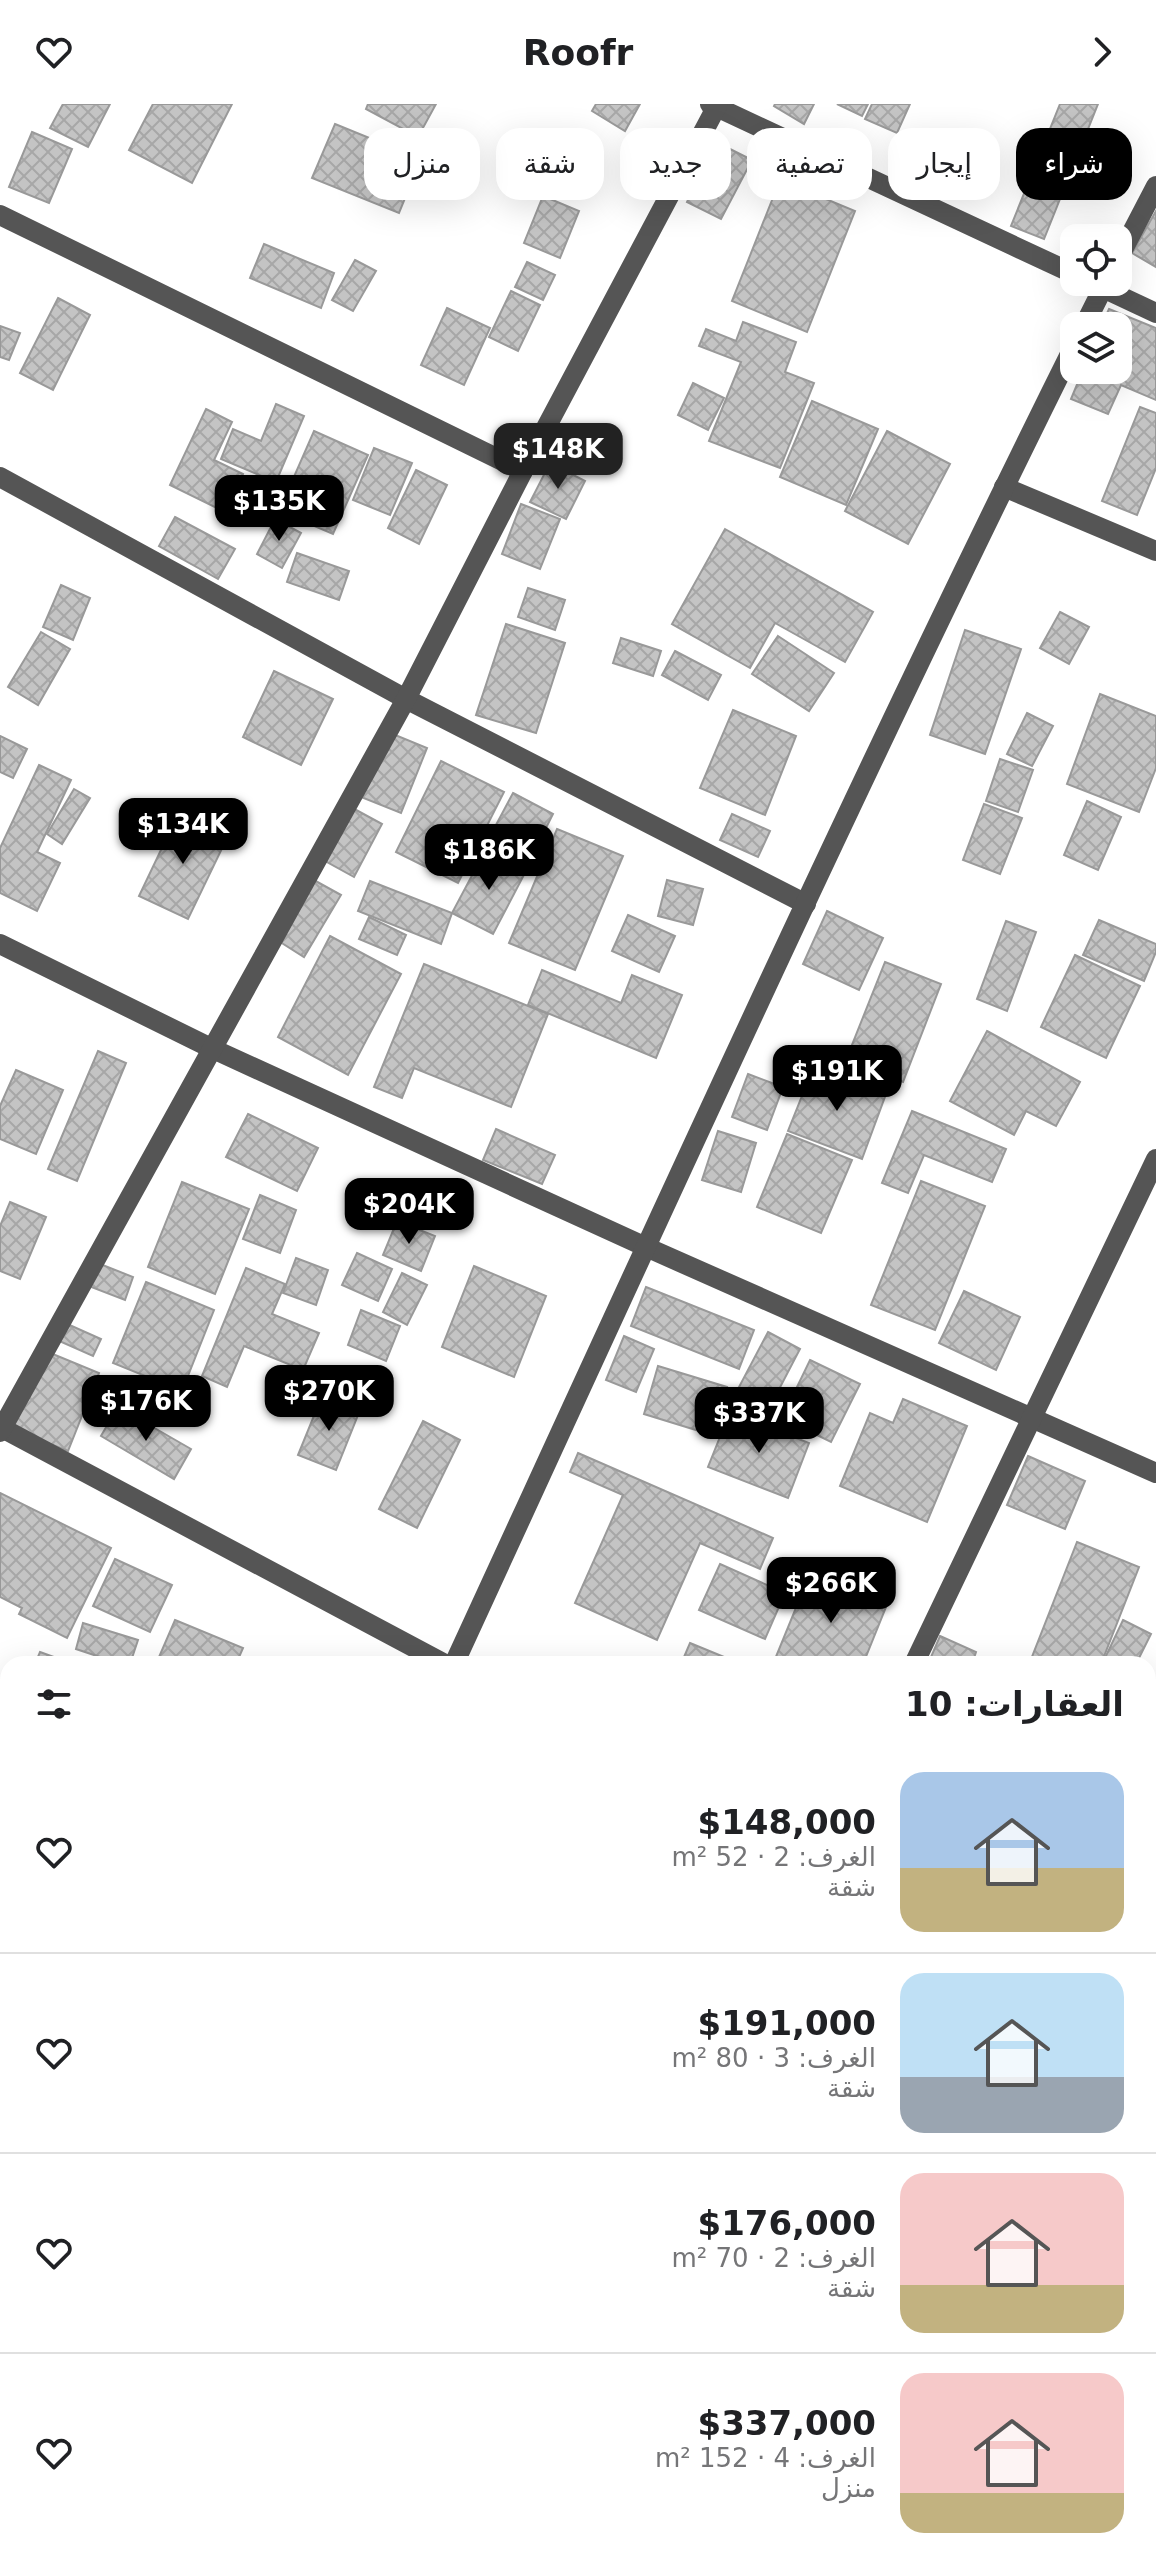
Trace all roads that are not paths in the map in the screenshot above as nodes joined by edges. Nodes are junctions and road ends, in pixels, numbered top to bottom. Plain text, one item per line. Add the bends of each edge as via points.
1 (715, 105) edge
2 (1156, 186) edge
3 (0, 215) edge
4 (1132, 232) edge
5 (1060, 267) edge
6 (1123, 296) edge
7 (1156, 313) edge
8 (1060, 374) edge
9 (523, 471) junction
10 (0, 477) edge
11 (1004, 487) junction
12 (1156, 551) edge
13 (406, 699) junction
14 (806, 904) junction
15 (0, 944) edge
16 (213, 1049) junction
17 (1156, 1159) edge
18 (646, 1247) junction
19 (1031, 1418) junction
20 (1, 1429) edge
21 (1156, 1473) edge
22 (430, 1656) edge
23 (458, 1656) edge
24 (918, 1656) edge

1 - 5 street
1 - 9 street
2 - 4 street
3 - 9 street
6 - 7 street
8 - 11 street
9 - 13 street
10 - 13 street
11 - 12 street
11 - 14 street
13 - 14 street
13 - 16 street
14 - 18 street
15 - 16 street
16 - 18 street
16 - 20 street
17 - 19 street
18 - 19 street
18 - 23 street
19 - 21 street
19 - 24 street
20 - 22 street

